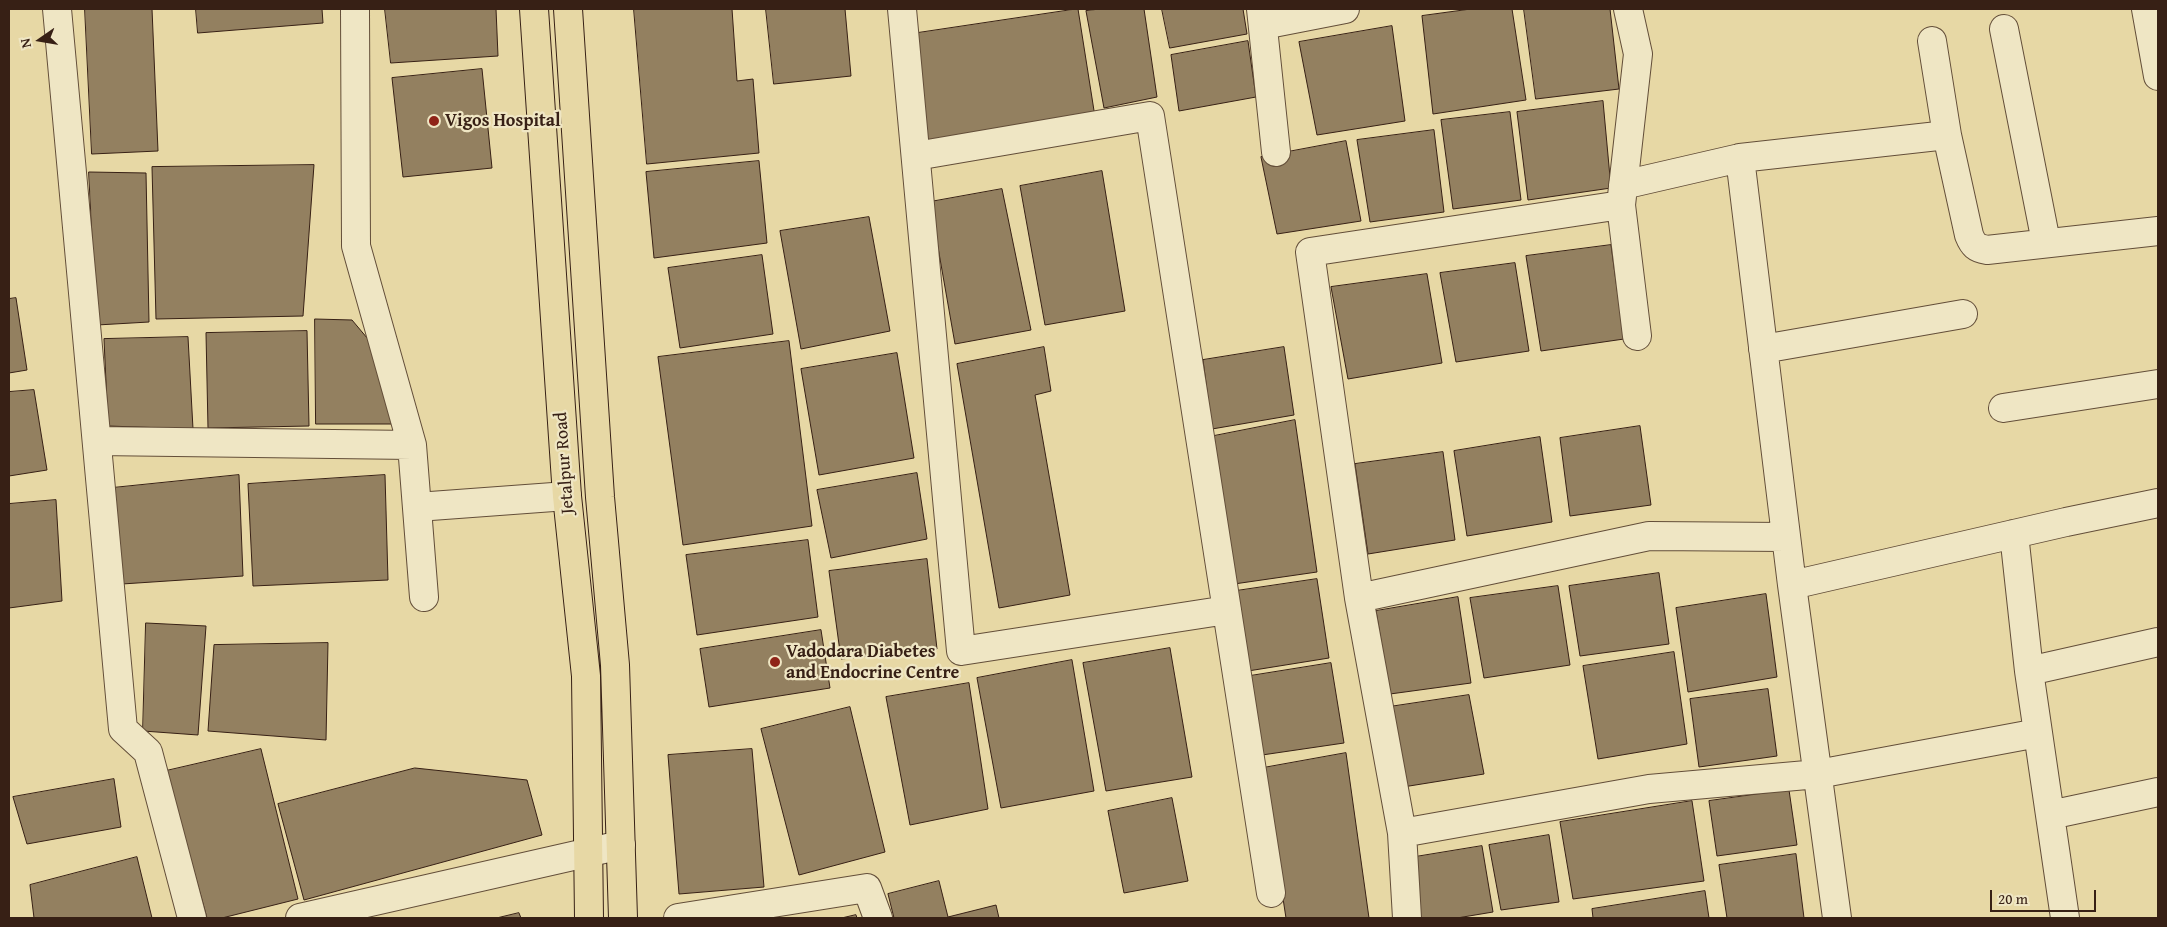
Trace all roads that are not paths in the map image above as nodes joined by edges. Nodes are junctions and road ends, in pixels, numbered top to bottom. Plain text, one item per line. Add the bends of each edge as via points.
1 (57, 9) edge
2 (355, 9) edge
3 (534, 9) edge
4 (568, 9) edge
5 (1345, 9) edge
6 (1628, 9) edge
7 (2146, 9) edge
8 (908, 10) edge
9 (1262, 17) edge
10 (2004, 29) dead end
11 (1932, 41) dead end
12 (2158, 76) edge
13 (1948, 136) junction
14 (1276, 152) dead end
15 (916, 156) junction
16 (1740, 158) junction
17 (1622, 195) junction
18 (2158, 231) edge
19 (2046, 242) junction
20 (1963, 314) dead end
21 (1636, 336) dead end
22 (1763, 349) junction
23 (2158, 384) edge
24 (2003, 408) dead end
25 (96, 441) junction
26 (412, 445) junction
27 (567, 496) junction
28 (2158, 503) edge
29 (417, 507) junction
30 (2014, 534) junction
31 (1786, 537) junction
32 (1792, 585) junction
33 (424, 597) dead end
34 (1360, 598) junction
35 (1227, 610) junction
36 (2158, 642) edge
37 (2029, 671) junction
38 (2038, 732) junction
39 (1818, 774) junction
40 (2158, 792) edge
41 (2050, 814) junction
42 (1402, 833) junction
43 (621, 844) junction
44 (590, 852) junction
45 (1271, 893) dead end
46 (192, 918) edge
47 (300, 918) edge
48 (589, 918) edge
49 (623, 918) edge
50 (678, 918) edge
51 (878, 918) edge
52 (1407, 918) edge
53 (1837, 918) edge
54 (2065, 918) edge

1 - 25 street
2 - 26 street via 356,246
3 - 27 main road, Jetalpur Road
4 - 43 main road, Jetalpur Road via 600,497 615,665
5 - 9 street
6 - 17 street via 1638,54
7 - 12 street
8 - 15 street
9 - 14 street
10 - 19 street
11 - 13 street
13 - 16 street
13 - 19 street via 1973,245 1987,250
15 - 35 street via 1150,116
15 - 35 street via 961,651
16 - 17 street
16 - 22 street
17 - 21 street
17 - 34 street via 1310,252
18 - 19 street
20 - 22 street
22 - 31 street
23 - 24 street
25 - 26 street
25 - 46 street via 123,728 148,752
26 - 29 street
27 - 29 street
27 - 44 main road, Jetalpur Road via 586,676
28 - 30 street
29 - 33 street
30 - 32 street
30 - 37 street
31 - 32 street
31 - 34 street via 1649,536
32 - 39 street
34 - 42 street
35 - 45 street
36 - 37 street
37 - 38 street
38 - 39 street
38 - 41 street
39 - 42 street via 1649,788
39 - 53 street
40 - 41 street
41 - 54 street
42 - 52 street
43 - 44 street
43 - 49 main road, Jetalpur Road
44 - 47 street
44 - 48 main road, Jetalpur Road
50 - 51 street via 867,888

